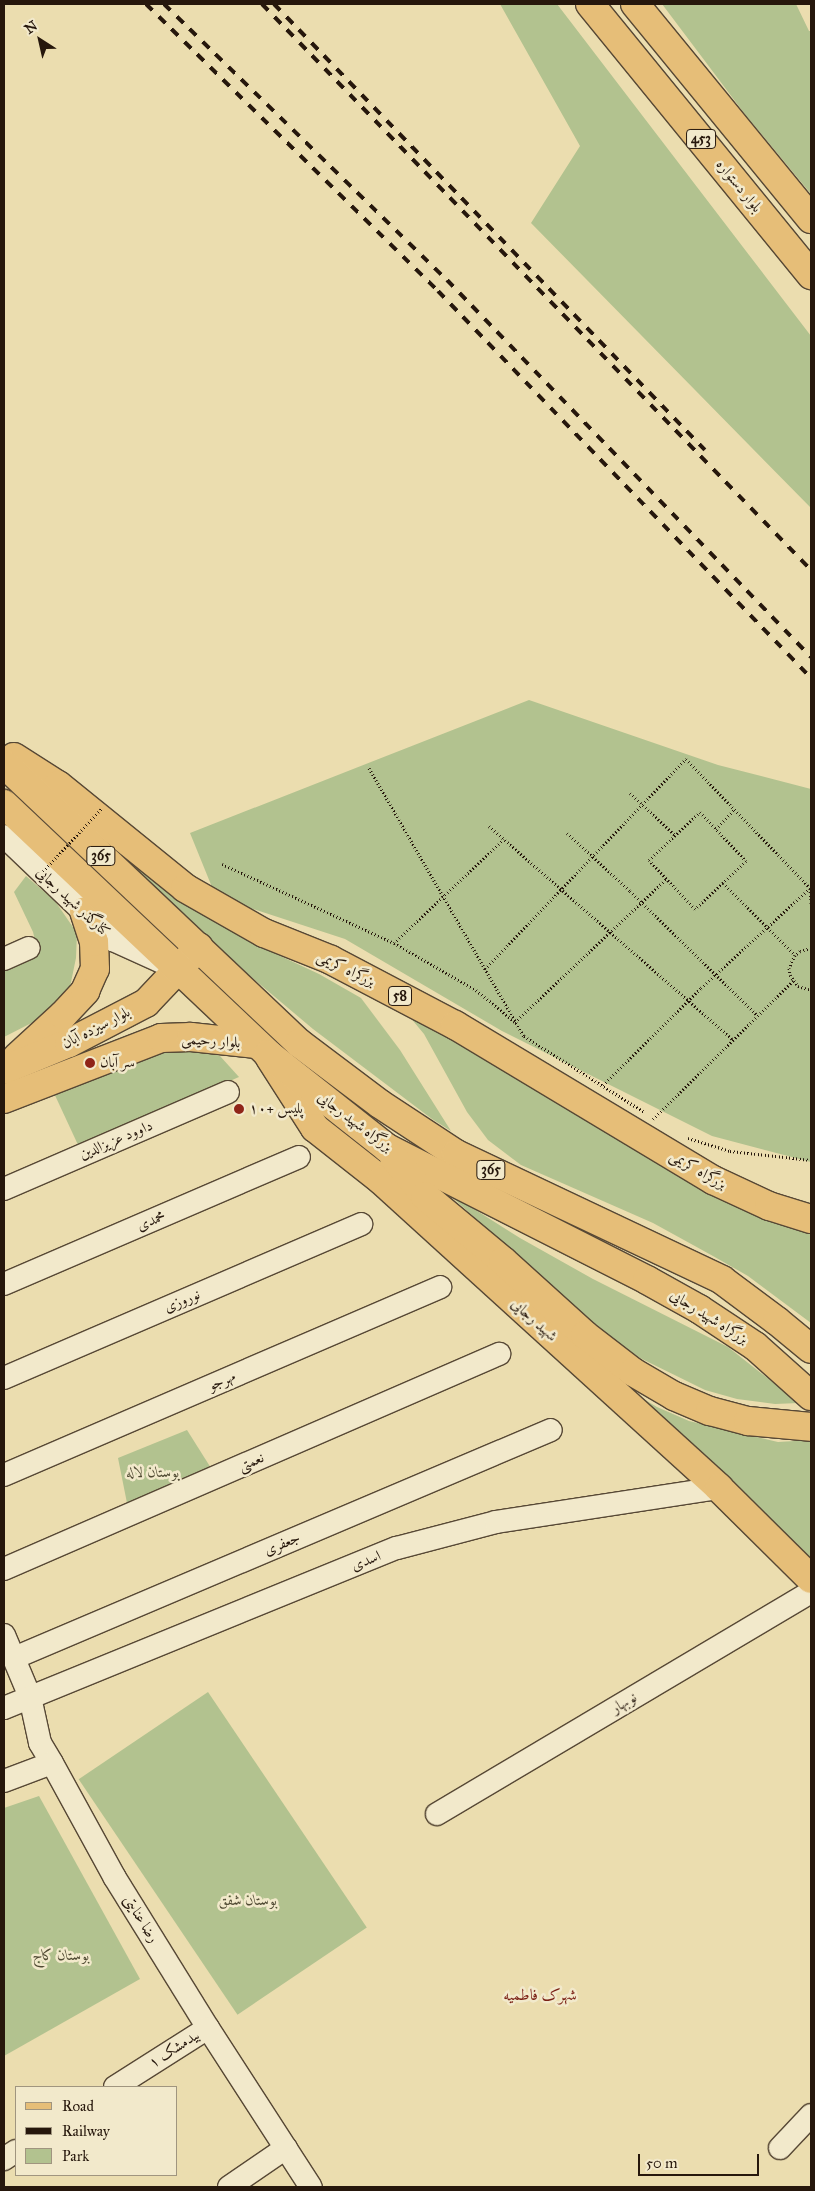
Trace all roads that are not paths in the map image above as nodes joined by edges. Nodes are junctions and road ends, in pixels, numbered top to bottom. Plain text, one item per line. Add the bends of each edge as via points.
1 (590, 4) edge
2 (635, 4) edge
3 (811, 219) edge
4 (811, 275) edge
5 (4, 750) edge
6 (4, 764) edge
7 (4, 804) edge
8 (4, 836) edge
9 (84, 912) junction
10 (199, 947) junction
11 (29, 948) dead end
12 (4, 959) edge
13 (178, 970) junction
14 (117, 1018) junction
15 (136, 1047) junction
16 (262, 1049) junction
17 (4, 1070) edge
18 (228, 1092) dead end
19 (4, 1099) edge
20 (387, 1148) junction
21 (298, 1157) dead end
22 (4, 1189) edge
23 (811, 1220) edge
24 (361, 1224) dead end
25 (4, 1284) edge
26 (440, 1287) dead end
27 (811, 1350) edge
28 (499, 1354) dead end
29 (4, 1378) edge
30 (811, 1396) edge
31 (811, 1426) edge
32 (551, 1430) dead end
33 (4, 1475) edge
34 (719, 1488) junction
35 (4, 1569) edge
36 (811, 1579) edge
37 (811, 1592) edge
38 (4, 1635) edge
39 (14, 1658) junction
40 (30, 1697) junction
41 (4, 1708) edge
42 (52, 1763) junction
43 (4, 1781) edge
44 (437, 1814) dead end
45 (208, 2028) junction
46 (117, 2086) edge
47 (811, 2115) edge
48 (286, 2148) junction
49 (780, 2148) dead end
50 (15, 2152) edge
51 (4, 2159) edge
52 (229, 2187) edge
53 (311, 2187) edge

1 - 4 main road, بلوار دستواره / 453
2 - 3 main road, 453
5 - 23 main road, بزرگراه کریمی / 58 via 58,785 185,888 264,933 331,960 651,1125 714,1180 769,1206
6 - 10 main road, بزرگراه شهید رجایی / 365
7 - 13 main road, بزرگراه شهید رجایی / 365
8 - 9 street, کنارگذر شهید رجایی
9 - 13 street, کنارگذر شهید رجایی via 114,940
9 - 17 main road via 94,942 95,969 85,992
10 - 13 main road
10 - 27 main road, بزرگراه شهید رجایی / 365 via 299,1043 380,1104 456,1154 722,1280 777,1320
11 - 12 street
13 - 14 main road, بلوار سیزده آبان via 146,1003
13 - 16 main road, بزرگراه شهید رجایی / 365
14 - 15 main road via 137,1018 144,1028
14 - 17 main road, بلوار سیزده آبان via 69,1043
15 - 16 main road, بلوار رحیمی via 161,1038 191,1037
15 - 19 main road, بلوار سیزده آبان
16 - 20 main road, بزرگراه شهید رجایی / 365
16 - 34 main road, شهید رجایی via 315,1128 381,1180
18 - 22 street, داوود عزیزالدین
20 - 30 main road, بزرگراه شهید رجایی / 365 via 699,1309 755,1346
20 - 31 main road via 425,1196 633,1372 674,1396 710,1411 780,1426
21 - 25 street, محمدی
24 - 29 street, نوروزی
26 - 33 street, مهرجو
28 - 35 street, نعمتی
32 - 39 street, جعفری
34 - 36 main road, شهید رجایی
34 - 40 street, اسدی via 496,1522 397,1548
37 - 44 street, نوبهار
38 - 39 street, رضا عنایتی
39 - 40 street, رضا عنایتی
40 - 41 street, اسدی
40 - 42 street, رضا عنایتی via 40,1743
42 - 43 street
42 - 45 street, رضا عنایتی via 115,1878
45 - 46 street, بیدمشک ۱
45 - 48 street, رضا عنایتی
47 - 49 street
48 - 52 street
48 - 53 street, رضا عنایتی
50 - 51 street

